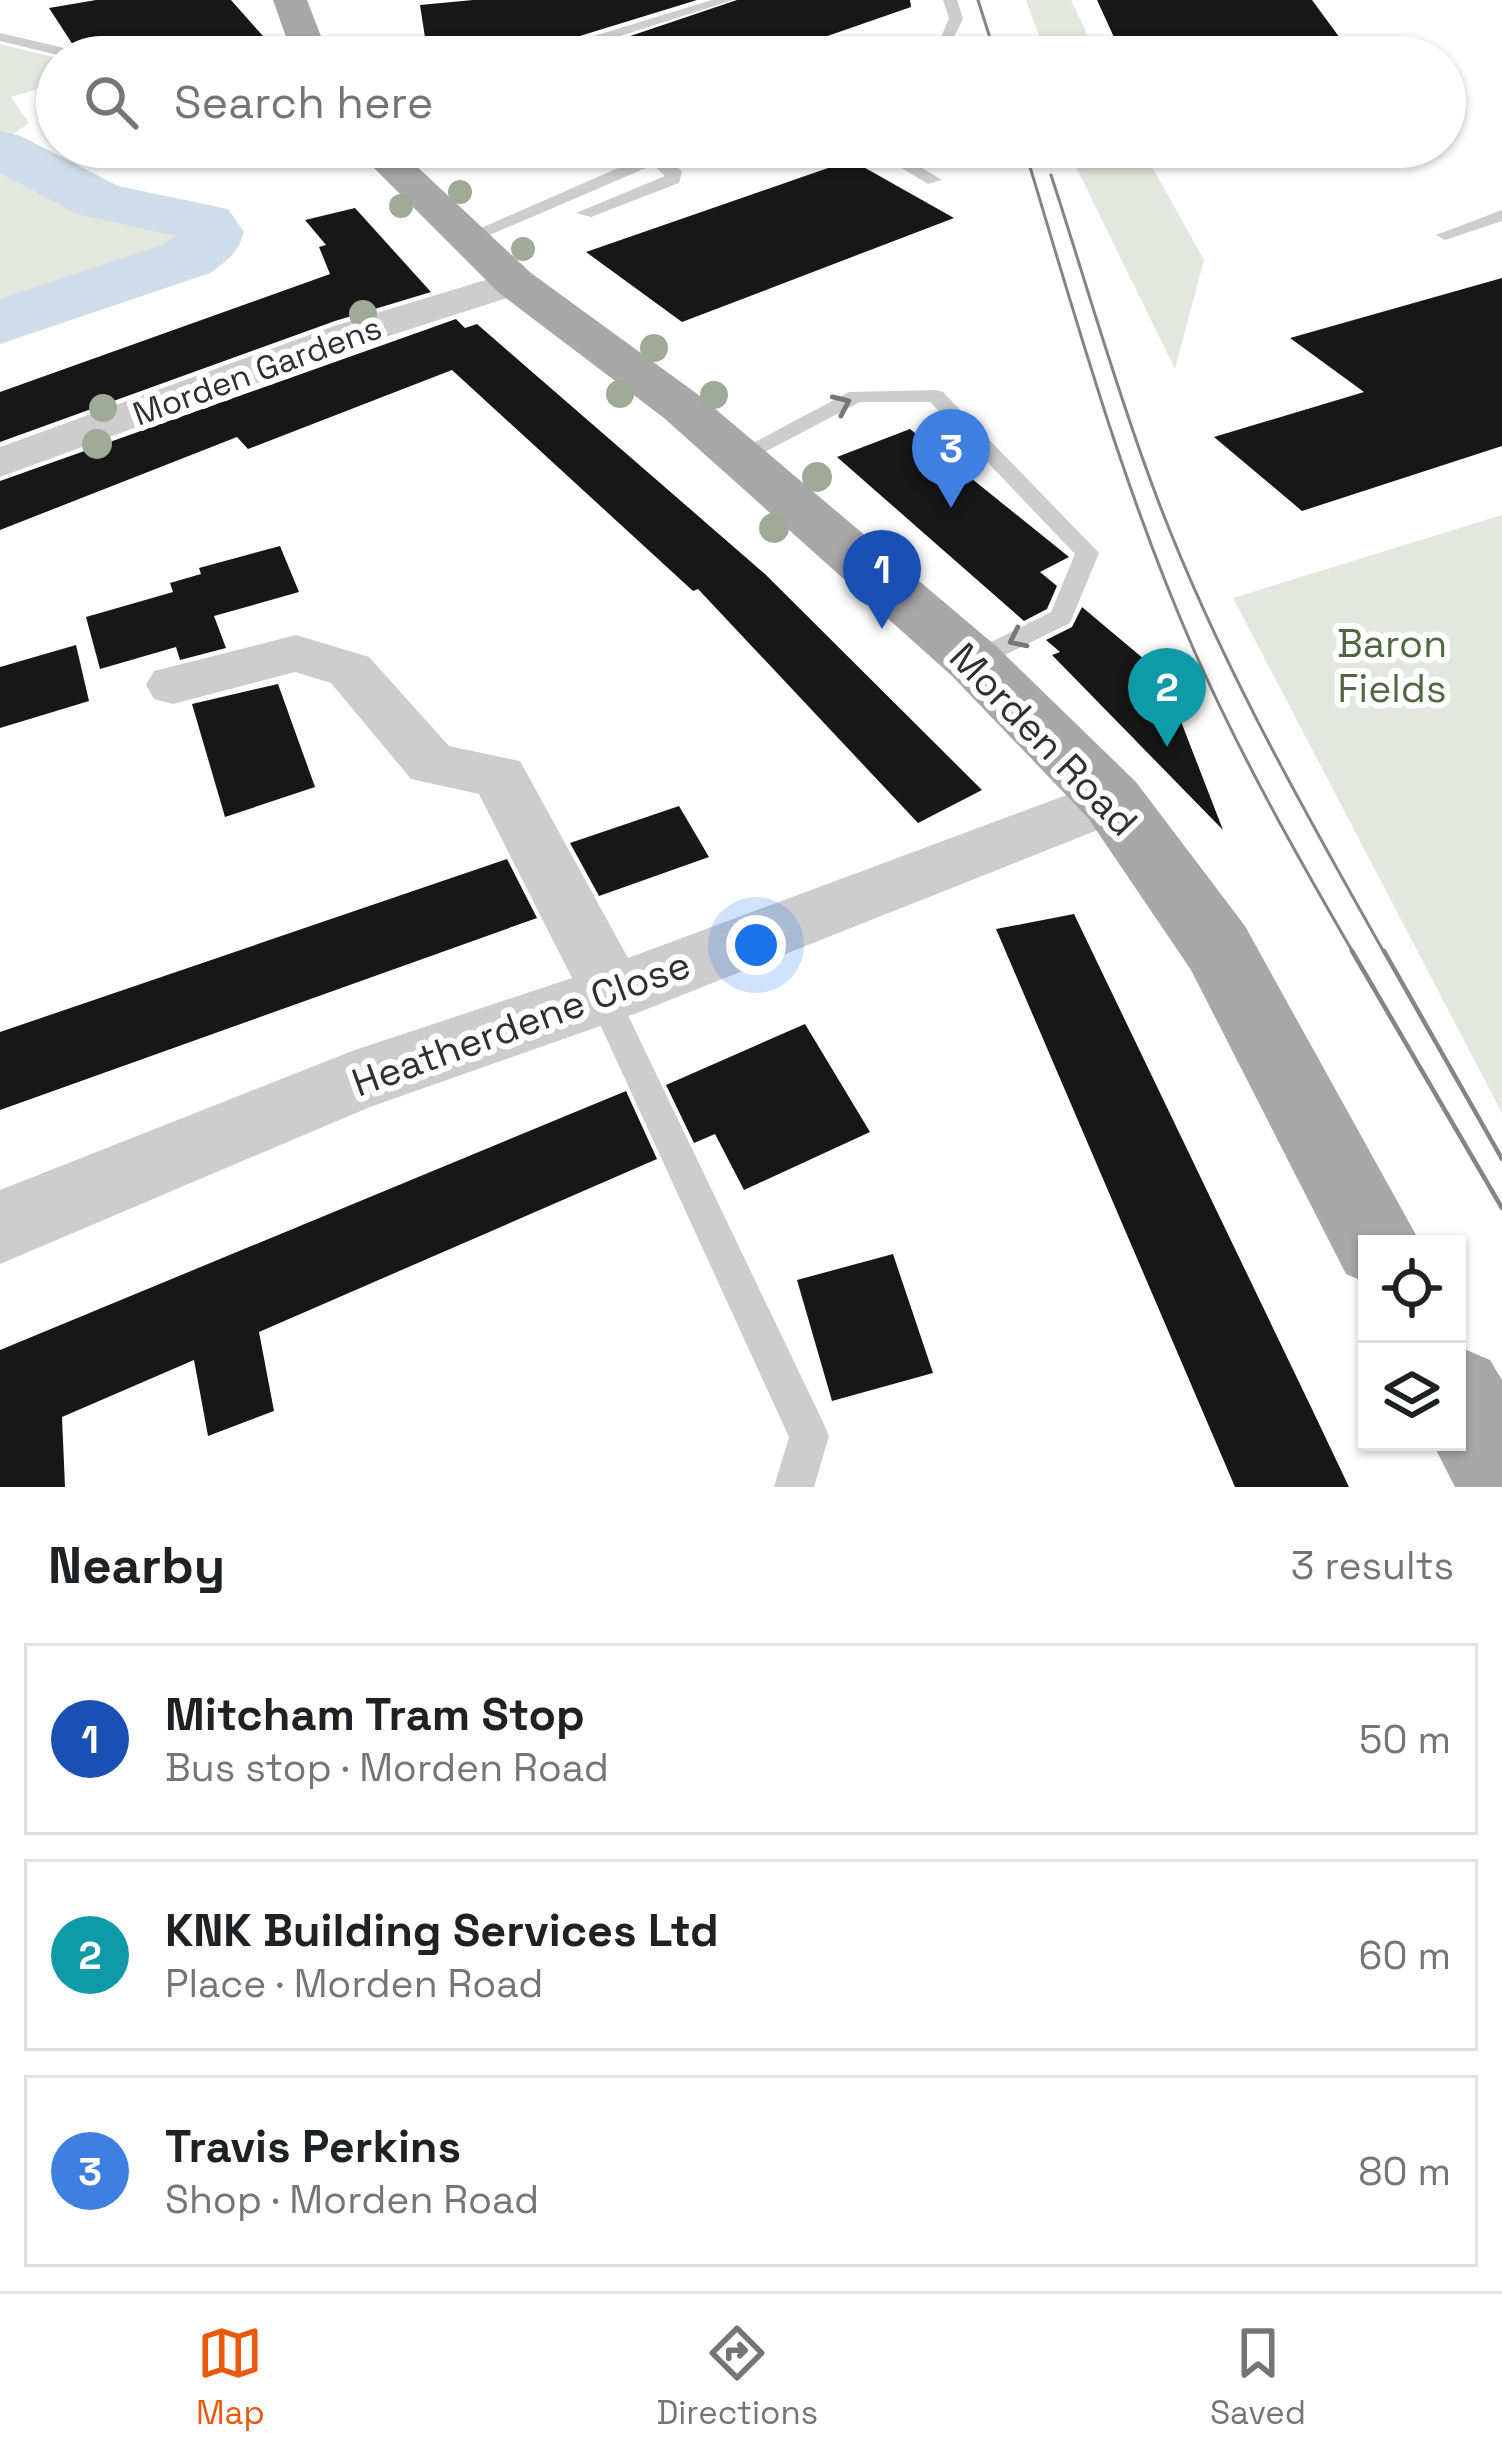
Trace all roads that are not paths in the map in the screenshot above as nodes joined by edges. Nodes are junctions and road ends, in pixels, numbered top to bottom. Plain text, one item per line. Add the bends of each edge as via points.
1 (290, 0) edge
2 (727, 0) edge
3 (950, 0) edge
4 (303, 36) edge
5 (609, 36) edge
6 (948, 36) edge
7 (0, 37) edge
8 (36, 45) edge
9 (394, 168) edge
10 (629, 168) edge
11 (669, 168) edge
12 (913, 168) edge
13 (934, 180) dead end
14 (585, 213) dead end
15 (1502, 215) edge
16 (1445, 235) dead end
17 (465, 239) junction
18 (515, 283) junction
19 (738, 457) junction
20 (0, 463) edge
21 (974, 661) junction
22 (173, 685) dead end
23 (1112, 800) junction
24 (608, 994) junction
25 (0, 1228) edge
26 (1372, 1235) edge
27 (1466, 1410) edge
28 (1502, 1476) edge
29 (794, 1487) edge

1 - 4 main road
2 - 5 lane
3 - 6 lane via 956,18
7 - 8 lane
9 - 17 main road, Morden Road
10 - 17 lane
11 - 14 lane via 673,179
12 - 13 lane
15 - 16 lane
17 - 18 main road, Morden Road
18 - 19 main road, Morden Road
18 - 20 street, Morden Gardens
19 - 21 main road, Morden Road
19 -> 21 lane via 856,396 936,396 1087,554 1061,617
21 - 23 main road, Morden Road
22 - 24 street via 296,653 350,670 431,764 499,776
23 - 24 street, Heatherdene Close
23 - 26 main road, Morden Road via 1218,948
24 - 25 street, Heatherdene Close via 352,1082
24 - 29 lane via 808,1436
27 - 28 main road

